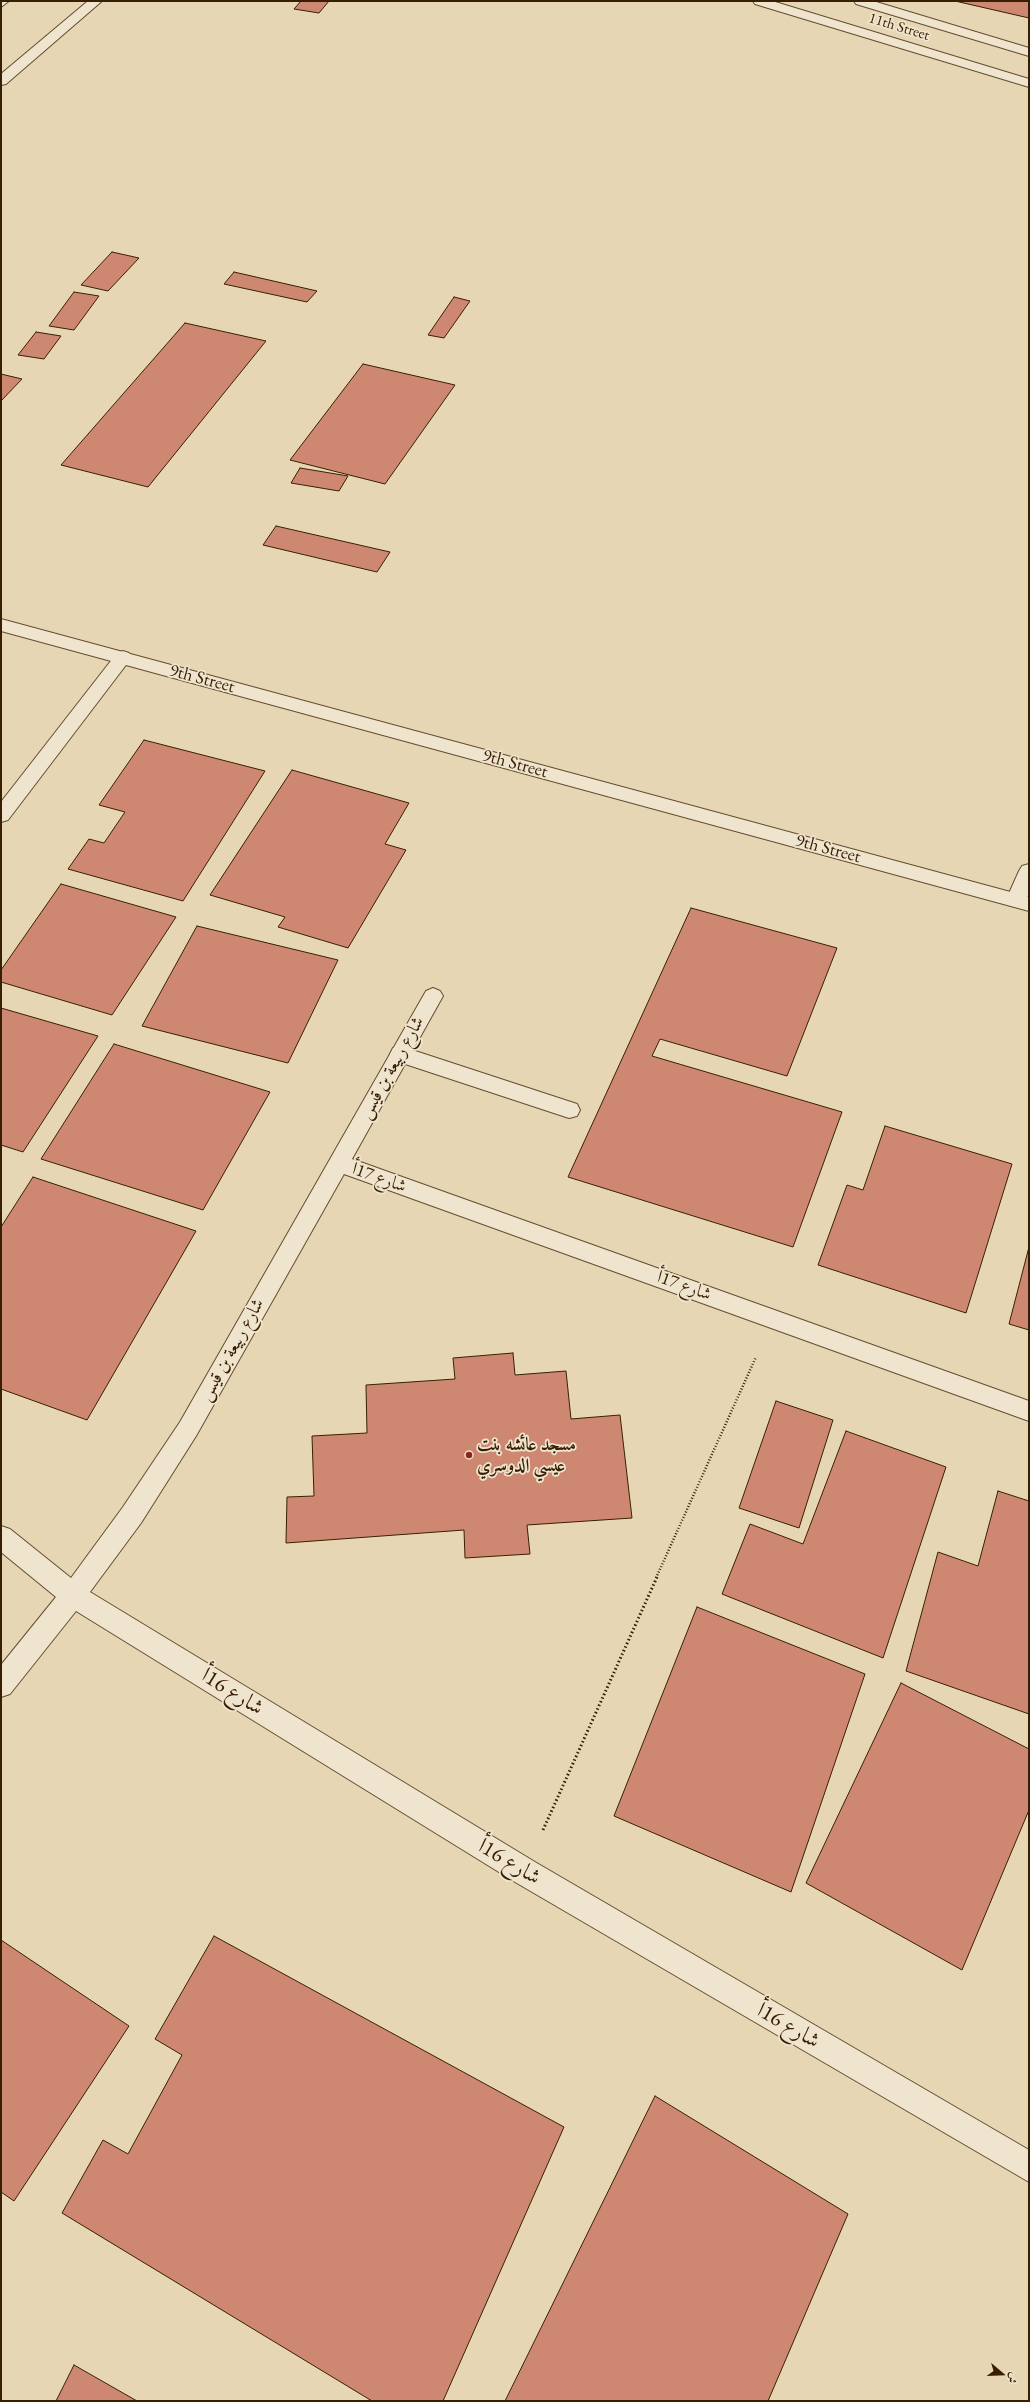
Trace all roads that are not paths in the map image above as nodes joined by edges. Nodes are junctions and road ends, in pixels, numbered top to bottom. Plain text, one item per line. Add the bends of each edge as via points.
1 (3, 1) edge
2 (96, 1) edge
3 (759, 1) edge
4 (860, 1) edge
5 (1, 3) edge
6 (1029, 52) edge
7 (1, 81) edge
8 (1029, 83) edge
9 (1, 625) edge
10 (123, 657) junction
11 (1, 815) edge
12 (1029, 871) edge
13 (1023, 902) edge
14 (433, 996) dead end
15 (400, 1054) junction
16 (569, 1110) dead end
17 (338, 1164) junction
18 (1029, 1411) edge
19 (1, 1537) edge
20 (73, 1595) junction
21 (1, 1685) edge
22 (1029, 2167) edge

1 - 5 street
2 - 7 street
3 - 8 street, 11th Street
4 - 6 street, 11th Street
9 - 10 street, 9th Street
10 - 11 street
10 - 13 street, 9th Street
12 - 13 street
14 - 15 street, شارع ربيعة بن قيس
15 - 16 street
15 - 17 street, شارع ربيعة بن قيس
17 - 18 street, شارع 17أ
17 - 20 street, شارع ربيعة بن قيس via 188,1429 132,1514
19 - 20 street, شارع 16أ
20 - 21 street, شارع ربيعة بن قيس
20 - 22 street, شارع 16أ via 525,1872

